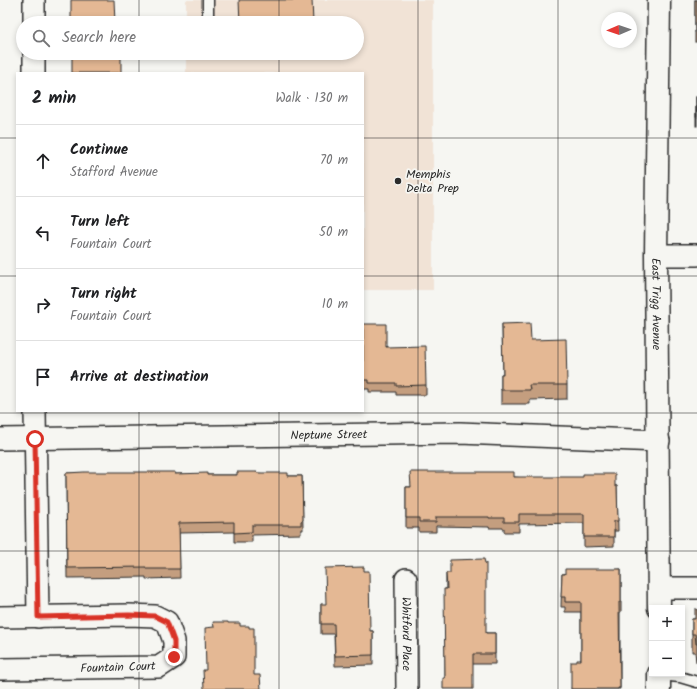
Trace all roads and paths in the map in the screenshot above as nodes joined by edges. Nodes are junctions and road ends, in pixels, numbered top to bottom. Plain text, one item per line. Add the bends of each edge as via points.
1 (34, 0) edge
2 (208, 0) edge
3 (659, 0) edge
4 (34, 16) edge
5 (208, 16) edge
6 (34, 60) edge
7 (34, 72) edge
8 (656, 255) junction
9 (697, 255) edge
10 (35, 412) edge
11 (0, 439) edge
12 (35, 439) junction
13 (659, 441) junction
14 (406, 578) dead end
15 (697, 588) edge
16 (659, 598) edge
17 (0, 617) edge
18 (38, 617) junction
19 (0, 669) edge
20 (659, 679) edge
21 (697, 682) edge
22 (407, 689) edge

1 - 4 street
2 - 5 lane
3 - 8 street, East Trigg Avenue
6 - 7 street
8 - 9 street
8 - 13 street, East Trigg Avenue
10 - 12 street
11 - 12 street, Neptune Street
12 - 13 street, Neptune Street via 460,432
12 - 18 street
13 - 16 street, East Trigg Avenue
14 - 22 street, Whitford Place
15 - 16 street
17 - 18 street, Fountain Court
18 - 19 street, Fountain Court via 155,616 167,622 174,641 174,657 159,667
20 - 21 lane via 680,676

